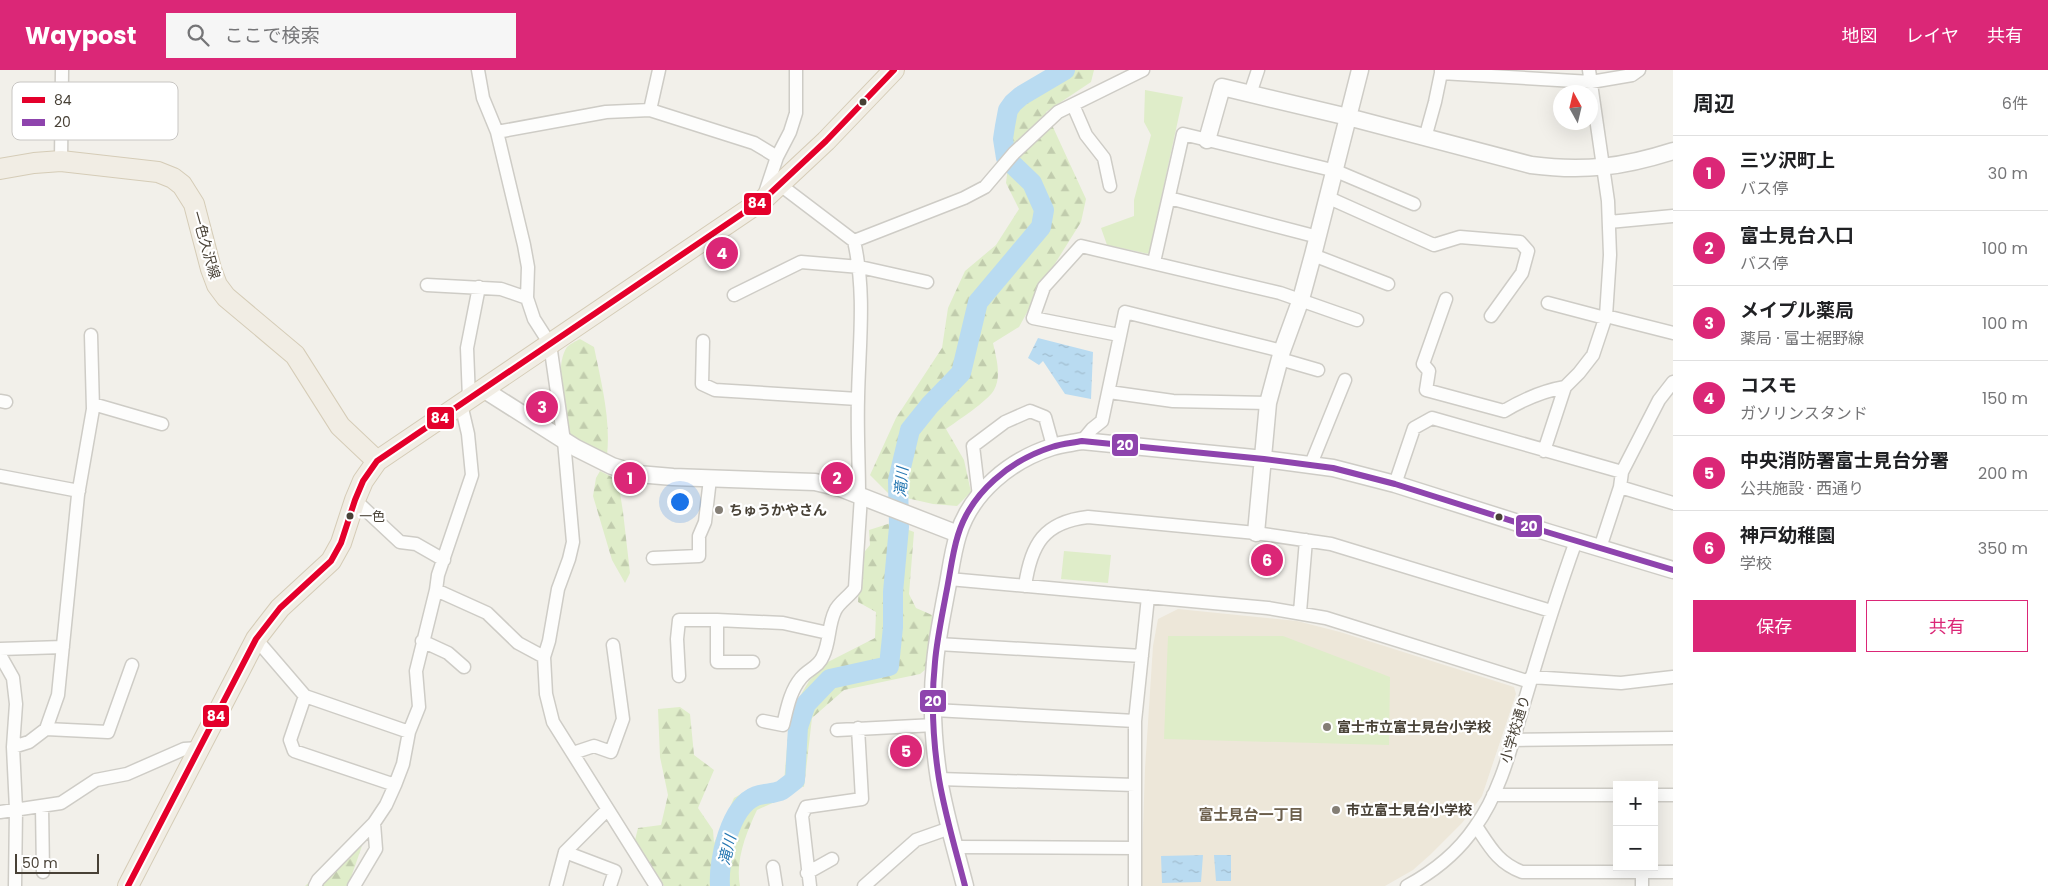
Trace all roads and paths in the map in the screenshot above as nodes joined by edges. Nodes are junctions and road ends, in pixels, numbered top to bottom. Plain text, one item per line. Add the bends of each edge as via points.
1 (478, 70) edge
2 (659, 70) edge
3 (796, 70) edge
4 (894, 70) edge
5 (1143, 70) edge
6 (1258, 70) edge
7 (1360, 70) edge
8 (1639, 70) edge
9 (1441, 71) edge
10 (1590, 76) edge
11 (1250, 94) junction
12 (1073, 105) junction
13 (650, 110) junction
14 (1348, 117) junction
15 (497, 132) junction
16 (1425, 138) junction
17 (61, 140) edge
18 (1207, 140) junction
19 (1673, 151) edge
20 (777, 157) junction
21 (61, 161) junction
22 (1604, 168) junction
23 (0, 169) edge
24 (1336, 171) junction
25 (779, 184) junction
26 (1110, 186) dead end
27 (1169, 198) junction
28 (1329, 198) junction
29 (764, 199) junction
30 (1414, 204) dead end
31 (1673, 216) edge
32 (1609, 222) junction
33 (1318, 236) junction
34 (854, 241) junction
35 (1313, 255) junction
36 (1154, 262) junction
37 (860, 267) junction
38 (927, 282) dead end
39 (1388, 284) dead end
40 (427, 285) dead end
41 (479, 287) junction
42 (734, 295) dead end
43 (527, 298) junction
44 (1301, 299) junction
45 (1446, 299) dead end
46 (1548, 303) dead end
47 (1492, 316) dead end
48 (1606, 317) junction
49 (1357, 320) dead end
50 (1673, 333) edge
51 (92, 335) dead end
52 (1119, 335) junction
53 (703, 341) dead end
54 (550, 344) junction
55 (1281, 355) junction
56 (1318, 370) dead end
57 (1344, 380) dead end
58 (1673, 382) edge
59 (1565, 387) junction
60 (1109, 392) junction
61 (471, 397) junction
62 (858, 398) junction
63 (1268, 402) junction
64 (93, 404) junction
65 (162, 424) dead end
66 (564, 441) junction
67 (1082, 441) junction
68 (1053, 446) junction
69 (1544, 451) junction
70 (1264, 459) junction
71 (377, 461) junction
72 (1311, 464) junction
73 (1622, 472) junction
74 (0, 476) edge
75 (710, 479) junction
76 (1395, 484) junction
77 (1620, 487) junction
78 (79, 491) junction
79 (863, 496) junction
80 (979, 496) junction
81 (355, 500) junction
82 (1673, 503) edge
83 (1256, 533) junction
84 (958, 534) junction
85 (1306, 540) junction
86 (1576, 541) junction
87 (1600, 548) junction
88 (653, 558) dead end
89 (444, 560) junction
90 (1673, 570) edge
91 (949, 579) junction
92 (1025, 586) junction
93 (436, 590) junction
94 (1148, 597) junction
95 (1551, 611) junction
96 (1300, 612) junction
97 (717, 620) junction
98 (828, 633) junction
99 (256, 639) junction
100 (422, 640) junction
101 (938, 644) junction
102 (613, 646) dead end
103 (63, 647) junction
104 (0, 650) edge
105 (0, 655) edge
106 (1142, 656) junction
107 (544, 657) junction
108 (753, 662) dead end
109 (132, 665) dead end
110 (464, 667) dead end
111 (679, 676) dead end
112 (1673, 677) edge
113 (1531, 679) junction
114 (306, 696) junction
115 (934, 718) junction
116 (1135, 721) junction
117 (763, 722) dead end
118 (858, 728) junction
119 (46, 729) junction
120 (838, 730) dead end
121 (409, 732) junction
122 (1673, 738) edge
123 (1513, 740) junction
124 (13, 747) junction
125 (199, 748) junction
126 (573, 753) junction
127 (939, 779) junction
128 (1135, 784) junction
129 (395, 785) junction
130 (1658, 794) edge
131 (1673, 794) edge
132 (1493, 795) junction
133 (1613, 795) edge
134 (42, 806) junction
135 (16, 809) junction
136 (607, 810) junction
137 (0, 812) edge
138 (374, 823) junction
139 (1476, 826) junction
140 (950, 828) junction
141 (955, 847) junction
142 (1135, 848) junction
143 (565, 852) junction
144 (832, 859) dead end
145 (773, 867) dead end
146 (44, 872) dead end
147 (1642, 872) junction
148 (1673, 872) edge
149 (807, 873) junction
150 (1428, 881) edge
151 (15, 886) edge
152 (128, 886) edge
153 (315, 886) edge
154 (354, 886) edge
155 (556, 886) edge
156 (610, 886) edge
157 (656, 886) edge
158 (776, 886) edge
159 (809, 886) edge
160 (864, 886) edge
161 (965, 886) edge
162 (1135, 886) edge
163 (1407, 886) edge
164 (1642, 886) edge

1 - 15 street via 483,98
2 - 13 street
3 - 20 street via 796,113
4 - 25 main road via 826,141
5 - 12 street
6 - 11 street
7 - 14 street
8 - 10 street via 1632,76
9 - 10 street
9 - 16 street
10 - 22 street
11 - 14 street
11 - 18 street via 1222,88
12 - 26 street via 1086,135 1104,158
12 - 34 street via 1052,117 1014,153 985,187
13 - 15 street via 606,112
13 - 20 street via 754,143
14 - 16 street
14 - 24 street
15 - 43 street via 528,267
16 - 22 street via 1532,165
17 - 21 street
18 - 24 street
18 - 27 street via 1183,134
19 - 22 street
20 - 29 street
21 - 23 main road, 一色久沢線
21 - 71 main road, 一色久沢線 via 158,172 182,185 194,204 217,285 226,297 296,355 340,426
22 - 32 street
24 - 28 street
24 - 30 street
25 - 29 main road
25 - 34 street
27 - 33 street
27 - 36 street
28 - 33 street
28 - 47 street via 1434,245 1460,237 1520,242 1528,251 1522,273
29 - 54 main road
31 - 32 street
32 - 48 street
33 - 35 street
34 - 37 street
35 - 39 street
35 - 44 street
36 - 44 street
36 - 52 street via 1081,246 1044,287 1033,318
37 - 38 street
37 - 42 street via 801,262
37 - 62 street
40 - 41 street
41 - 43 street via 501,289
41 - 61 street via 467,348
43 - 54 street via 534,318
44 - 49 street
44 - 55 street
45 - 59 street via 1423,364 1429,371 1426,390 1504,411 1528,397
46 - 48 street
48 - 50 street
48 - 59 street via 1592,355
51 - 64 street
52 - 55 street via 1125,312
52 - 60 street
53 - 62 street via 702,384 714,390
54 - 61 main road
54 - 66 street
55 - 56 street
55 - 63 street
57 - 72 street
58 - 73 street via 1659,400
59 - 69 street
60 - 63 street via 1173,401
60 - 67 street via 1102,421
61 - 66 street
61 - 71 main road
61 - 89 street via 468,434 472,475
62 - 79 street
63 - 70 street
64 - 65 street
64 - 78 street
66 - 75 street via 612,466 638,474
66 - 107 street via 573,542 558,589
67 - 68 street
67 - 70 street
68 - 80 street via 1014,465
68 - 80 street via 1045,417 1030,412 1005,422 973,446
69 - 73 street
69 - 76 street via 1432,418 1414,428
70 - 72 street
70 - 83 street
71 - 81 main road
72 - 76 street
73 - 77 street
74 - 78 street
75 - 79 street via 815,482
75 - 88 street via 705,522 699,536 699,556
76 - 86 street
77 - 82 street
77 - 87 street
78 - 103 street
79 - 84 street
79 - 98 street via 855,588 835,608
80 - 84 street
81 - 89 street via 400,542 416,544
81 - 99 main road via 341,543 331,561 280,608
83 - 85 street
83 - 92 street via 1078,518 1052,529 1040,540 1032,552
84 - 91 street
85 - 95 street via 1394,562
85 - 96 street
86 - 87 street
86 - 95 street, 小学校通り
87 - 90 street
89 - 93 street
91 - 92 street
91 - 101 street
92 - 94 street
93 - 100 street
93 - 107 street via 487,613 518,642
94 - 96 street
94 - 106 street
95 - 113 street, 小学校通り
96 - 113 street
97 - 98 street via 783,623
97 - 108 street via 717,662
97 - 111 street via 679,620
98 - 117 street via 824,656 802,677 791,695 783,725
99 - 114 street
99 - 125 main road
100 - 110 street via 448,653
100 - 121 street via 416,671 419,707
101 - 106 street
101 - 115 street
102 - 126 street via 623,719 611,752 594,746
103 - 104 street
103 - 119 street via 58,695
105 - 124 street via 13,678 16,704
106 - 116 street
107 - 126 street via 546,694 553,722
109 - 119 street via 108,732
112 - 113 street via 1621,683
113 - 123 street, 小学校通り
114 - 121 street
114 - 129 street via 290,740 294,751
115 - 116 street
115 - 118 street
115 - 127 street
116 - 128 street
118 - 120 street
118 - 149 street via 862,799 806,807 802,816
119 - 124 street via 29,742
121 - 129 street
122 - 123 street
123 - 132 street, 小学校通り
124 - 135 street
125 - 134 street via 184,749 127,774 96,780 62,803
125 - 152 main road
126 - 136 street
127 - 128 street
127 - 140 street
128 - 142 street
129 - 138 street
130 - 131 street
132 - 133 street
132 - 139 street, 小学校通り
134 - 135 street
134 - 146 street
135 - 137 street
135 - 151 street
136 - 143 street
136 - 157 street
138 - 153 street
138 - 154 street via 376,849
139 - 147 street via 1495,855 1504,864 1522,872
139 - 150 street, 小学校通り
140 - 141 street
140 - 160 street via 916,840
141 - 142 street
141 - 161 street
142 - 162 street
143 - 155 street
143 - 156 street via 614,871
144 - 149 street
145 - 158 street
147 - 148 street
147 - 164 street
149 - 159 street
150 - 163 street, 小学校通り

